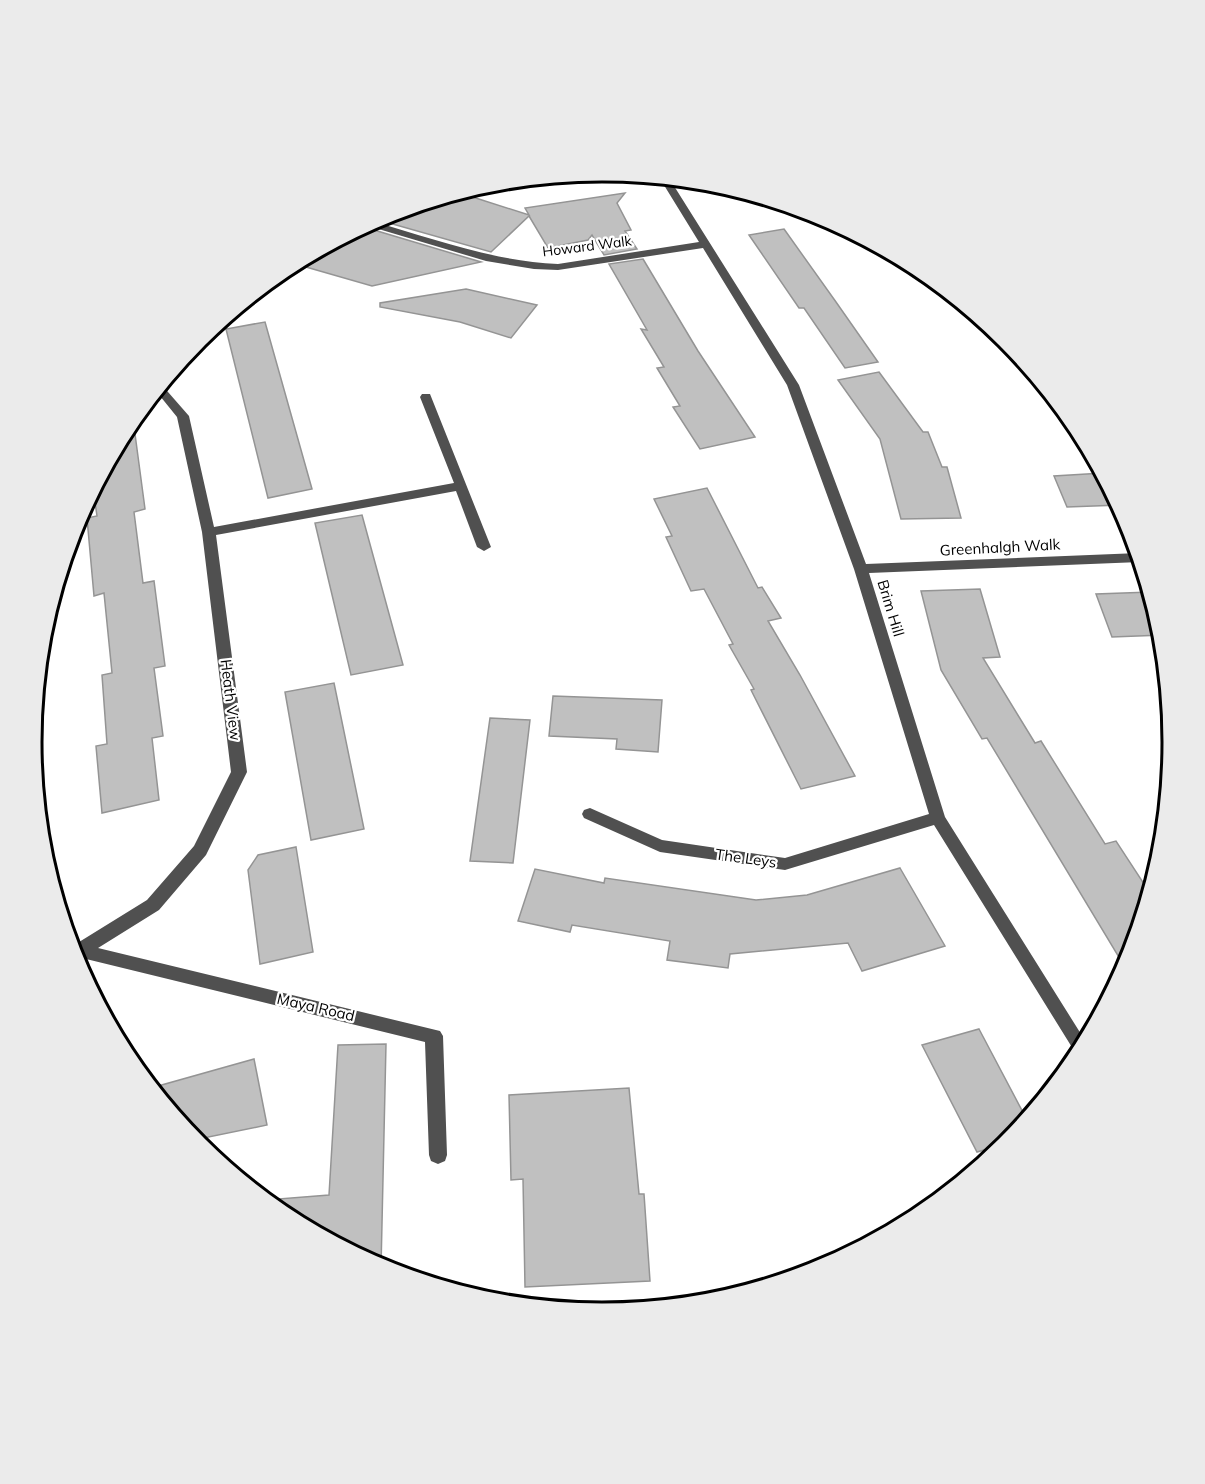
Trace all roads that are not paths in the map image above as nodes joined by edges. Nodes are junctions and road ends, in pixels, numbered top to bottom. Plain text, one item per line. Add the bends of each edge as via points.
1 (673, 186) edge
2 (382, 227) edge
3 (707, 244) junction
4 (164, 393) edge
5 (426, 397) dead end
6 (461, 486) junction
7 (209, 532) junction
8 (484, 547) dead end
9 (1131, 557) edge
10 (861, 569) junction
11 (590, 814) dead end
12 (938, 818) junction
13 (83, 950) edge
14 (84, 954) edge
15 (1076, 1041) edge
16 (438, 1155) dead end

1 - 3 street, Brim Hill
2 - 3 street, Howard Walk via 509,264 534,267 558,267
3 - 10 street, Brim Hill via 793,385
4 - 7 street, Heath View via 183,416
5 - 6 street
6 - 7 street
6 - 8 street
7 - 13 street, Heath View via 240,772 200,850 153,905
9 - 10 street, Greenhalgh Walk
10 - 12 street, Brim Hill
11 - 12 street, The Leys via 660,846 785,864
12 - 15 street, Brim Hill
14 - 16 street, Maya Road via 434,1036

